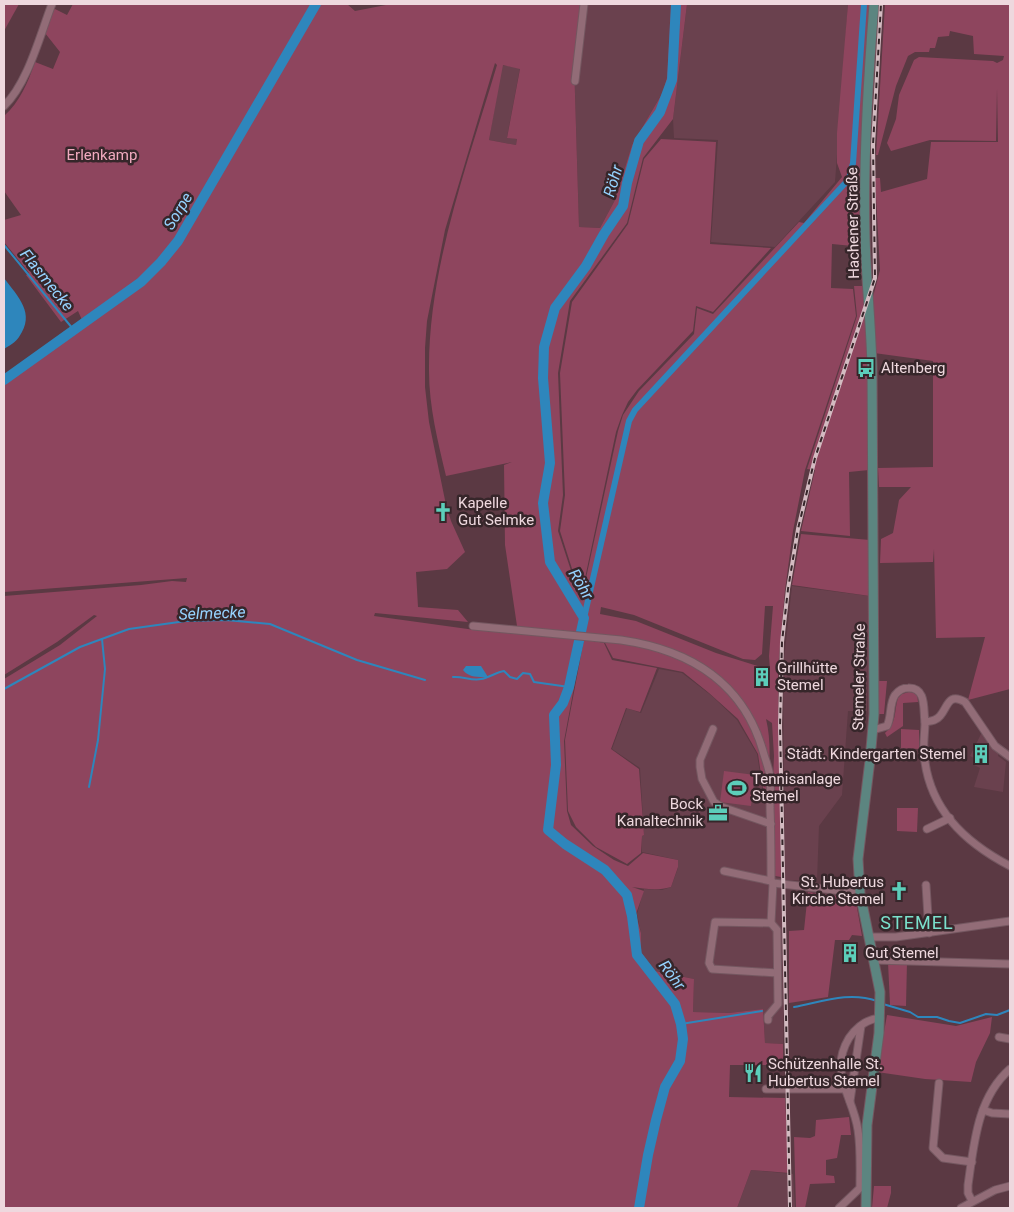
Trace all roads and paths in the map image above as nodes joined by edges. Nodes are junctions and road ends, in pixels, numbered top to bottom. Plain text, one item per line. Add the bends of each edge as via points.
1 (52, 4) edge
2 (584, 4) edge
3 (874, 4) edge
4 (575, 81) dead end
5 (4, 106) edge
6 (873, 442) joint
7 (473, 626) dead end
8 (925, 722) junction
9 (713, 729) dead end
10 (873, 730) junction
11 (1010, 757) edge
12 (950, 818) junction
13 (771, 824) junction
14 (927, 829) dead end
15 (1010, 866) edge
16 (724, 871) dead end
17 (772, 882) junction
18 (926, 885) dead end
19 (860, 893) junction
20 (1010, 921) edge
21 (771, 923) junction
22 (928, 933) junction
23 (869, 937) junction
24 (875, 960) junction
25 (1010, 964) edge
26 (777, 973) junction
27 (880, 1018) junction
28 (768, 1020) dead end
29 (861, 1026) junction
30 (999, 1037) dead end
31 (1010, 1039) edge
32 (1010, 1069) edge
33 (939, 1083) dead end
34 (766, 1089) dead end
35 (844, 1089) junction
36 (850, 1101) junction
37 (983, 1110) junction
38 (1010, 1114) edge
39 (972, 1162) junction
40 (1010, 1186) edge
41 (972, 1201) junction
42 (839, 1208) edge
43 (866, 1208) edge
44 (960, 1208) edge

1 - 5 street via 23,79
2 - 4 street
3 - 6 main road, Hachener Straße via 868,92 865,234 871,324
6 - 10 main road, Stemeler Straße
7 - 13 street via 621,640 658,648 692,661 723,683 747,712 770,776
8 - 10 street via 922,695 914,688 907,688 895,694 887,726
8 - 11 street via 934,721 941,715 949,701 962,700 995,746
8 - 12 street via 927,771 938,802
9 - 13 street via 700,767 702,779 714,802
10 - 19 main road, Stemeler Straße via 858,858
12 - 14 street
12 - 15 street via 968,839
13 - 17 street
16 - 17 street
17 - 19 street
17 - 21 street
18 - 22 street
19 - 23 main road, Stemeler Straße
20 - 22 street
21 - 26 street via 777,930
21 - 26 street via 715,922 709,964 712,969
22 - 23 street
23 - 24 main road, Stemeler Straße
24 - 25 street
24 - 27 main road, Stemeler Straße
26 - 28 street via 778,1004
27 - 29 street
27 - 43 main road, Stemeler Straße via 867,1125
29 - 35 street via 851,1036 840,1059
29 - 36 street
30 - 31 street
32 - 37 street
33 - 39 street via 933,1148 943,1158
34 - 35 street
35 - 36 street
36 - 42 street via 858,1130 860,1188
37 - 38 street
37 - 39 street
39 - 41 street via 968,1194
40 - 41 street
41 - 44 street

